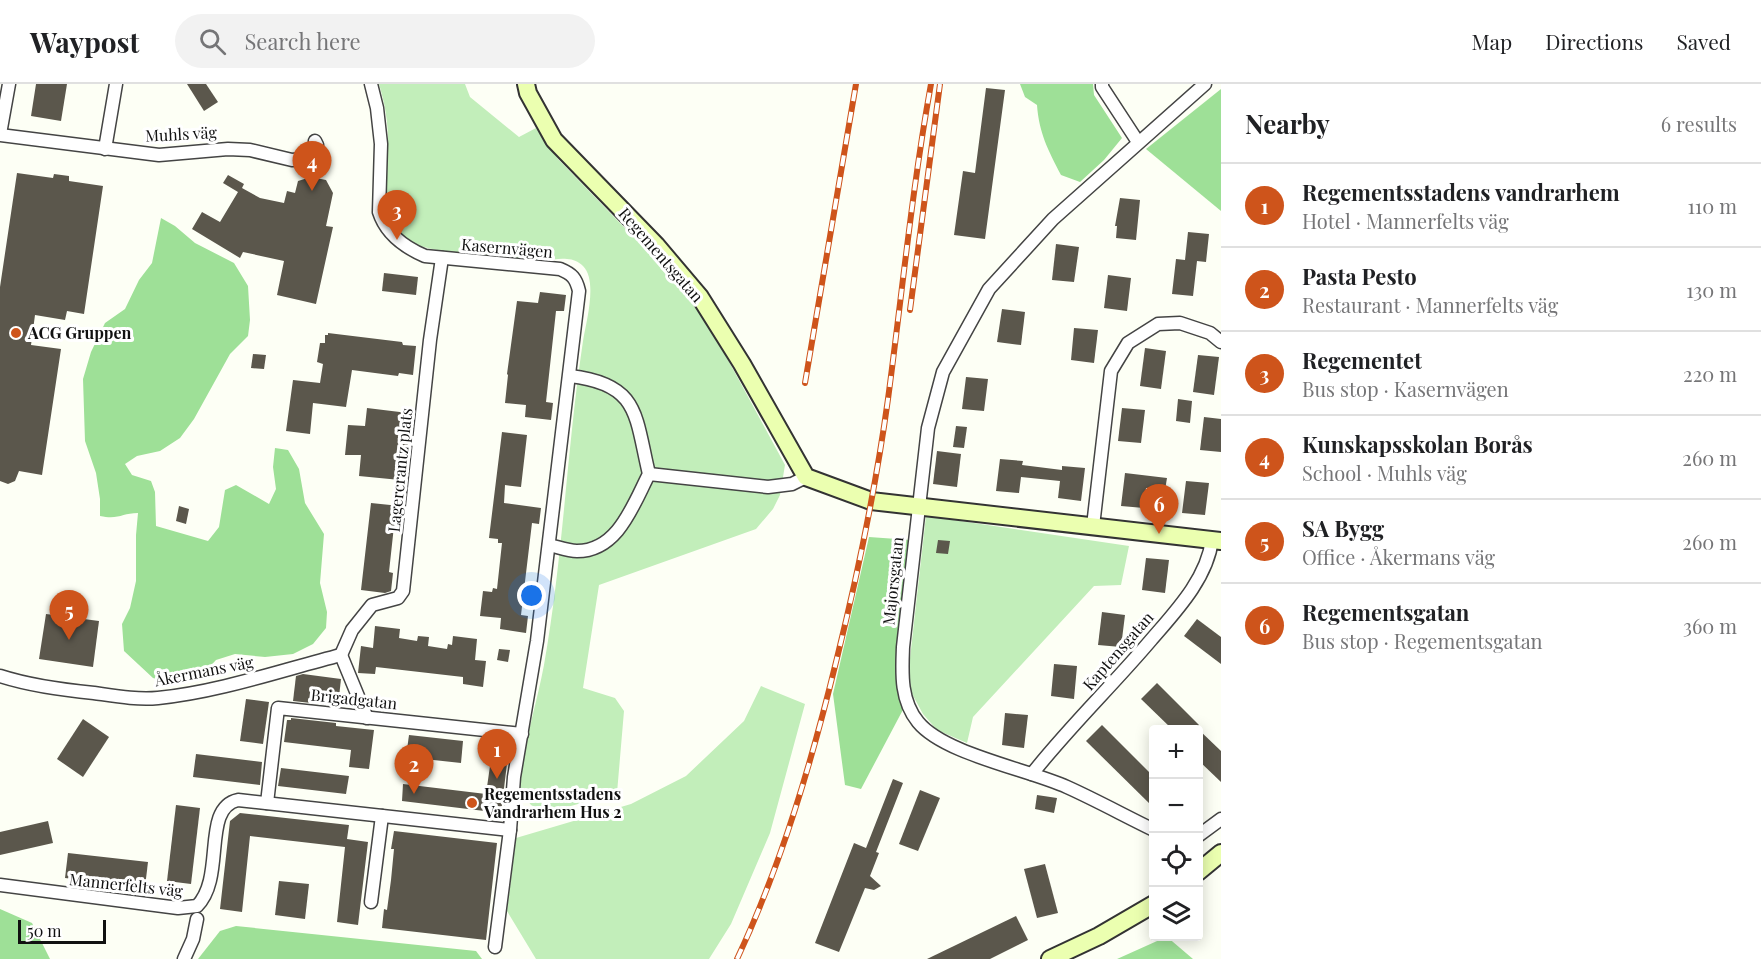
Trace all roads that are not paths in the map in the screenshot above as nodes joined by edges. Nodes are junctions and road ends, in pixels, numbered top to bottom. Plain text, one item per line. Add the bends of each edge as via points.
1 (9, 84) edge
2 (116, 84) edge
3 (371, 84) edge
4 (526, 84) edge
5 (1102, 84) edge
6 (1205, 84) edge
7 (0, 135) edge
8 (315, 141) dead end
9 (1138, 142) junction
10 (105, 149) junction
11 (441, 258) junction
12 (1221, 342) edge
13 (570, 376) junction
14 (649, 474) junction
15 (806, 477) junction
16 (918, 506) junction
17 (1093, 526) junction
18 (1216, 540) edge
19 (549, 544) junction
20 (341, 655) junction
21 (0, 676) edge
22 (367, 718) junction
23 (522, 734) junction
24 (1032, 774) junction
25 (267, 803) junction
26 (382, 816) junction
27 (1221, 819) edge
28 (1149, 828) edge
29 (510, 830) junction
30 (1202, 833) edge
31 (1221, 853) edge
32 (1203, 868) edge
33 (0, 885) edge
34 (371, 902) dead end
35 (1149, 907) edge
36 (197, 919) dead end
37 (495, 946) dead end
38 (184, 959) edge
39 (1050, 959) edge

1 - 7 street
2 - 10 street
3 - 11 street, Kasernvägen via 380,128 381,220 404,246 425,256
4 - 15 street, Regementsgatan via 554,140 656,245 700,297
5 - 9 street
6 - 9 street, Majorsgatan
7 - 10 street, Muhls väg
8 - 10 street, Muhls väg via 314,153 292,160 249,150 159,155
9 - 16 street, Majorsgatan via 1053,219 989,289 944,372 928,428
11 - 13 street, Kasernvägen via 571,273 579,291
11 - 20 street, Lagercrantz plats via 402,594 395,600 372,605 352,630
12 - 17 street via 1210,333 1180,323 1158,324 1128,343 1111,371
13 - 14 street via 610,385 624,396 634,409
13 - 19 street
14 - 15 street via 768,487 792,484
14 - 19 street via 622,525 602,547 576,552
15 - 16 street via 871,501
16 - 17 street
16 - 24 street, Majorsgatan via 903,647 902,681 910,708 934,738
17 - 18 street
18 - 24 street, Kaptensgatan via 1202,570 1172,615
19 - 23 street
20 - 21 street, Åkermans väg via 158,698 55,689
20 - 22 street
22 - 23 street, Brigadgatan
22 - 25 street, Brigadgatan via 278,708
23 - 29 street
24 - 28 street, Majorsgatan via 1066,786
25 - 26 street, Mannerfelts väg
25 - 33 street, Mannerfelts väg via 238,800 221,810 212,877 204,899 197,906 178,908
26 - 29 street, Mannerfelts väg
26 - 34 street
27 - 30 street
29 - 37 street
31 - 32 street
35 - 39 street
36 - 38 street

